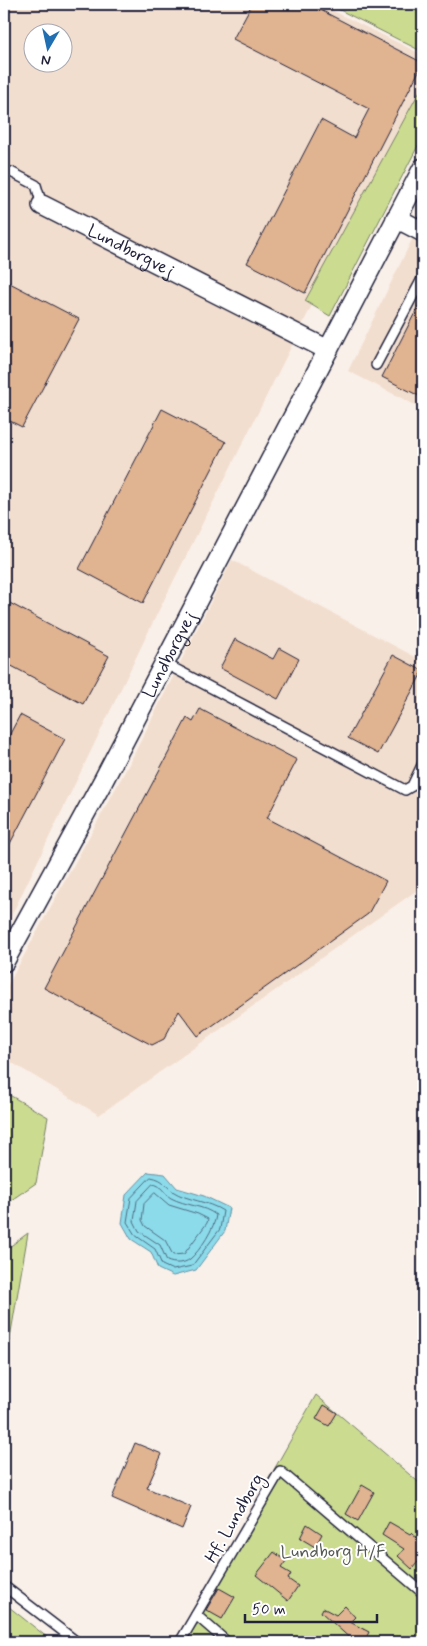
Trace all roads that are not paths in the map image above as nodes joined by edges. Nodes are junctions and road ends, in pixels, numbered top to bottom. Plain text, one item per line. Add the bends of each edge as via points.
1 (423, 168) edge
2 (10, 172) dead end
3 (42, 205) joint
4 (396, 218) junction
5 (423, 232) edge
6 (423, 277) edge
7 (328, 350) junction
8 (376, 365) dead end
9 (164, 663) junction
10 (423, 763) edge
11 (5, 958) edge
12 (4, 1586) edge
13 (423, 1593) edge
14 (196, 1615) junction
15 (77, 1642) edge
16 (180, 1642) edge
17 (228, 1642) edge

1 - 4 street, Lundborgvej
2 - 3 lane via 36,184
3 - 7 street, Lundborgvej
4 - 5 street
4 - 7 street, Lundborgvej
6 - 8 lane
7 - 9 street, Lundborgvej
9 - 10 lane via 405,790 412,786
9 - 11 street, Lundborgvej
12 - 15 lane
13 - 14 lane, Hf. Lundborg via 280,1471
14 - 16 lane, Hf. Lundborg
14 - 17 lane

